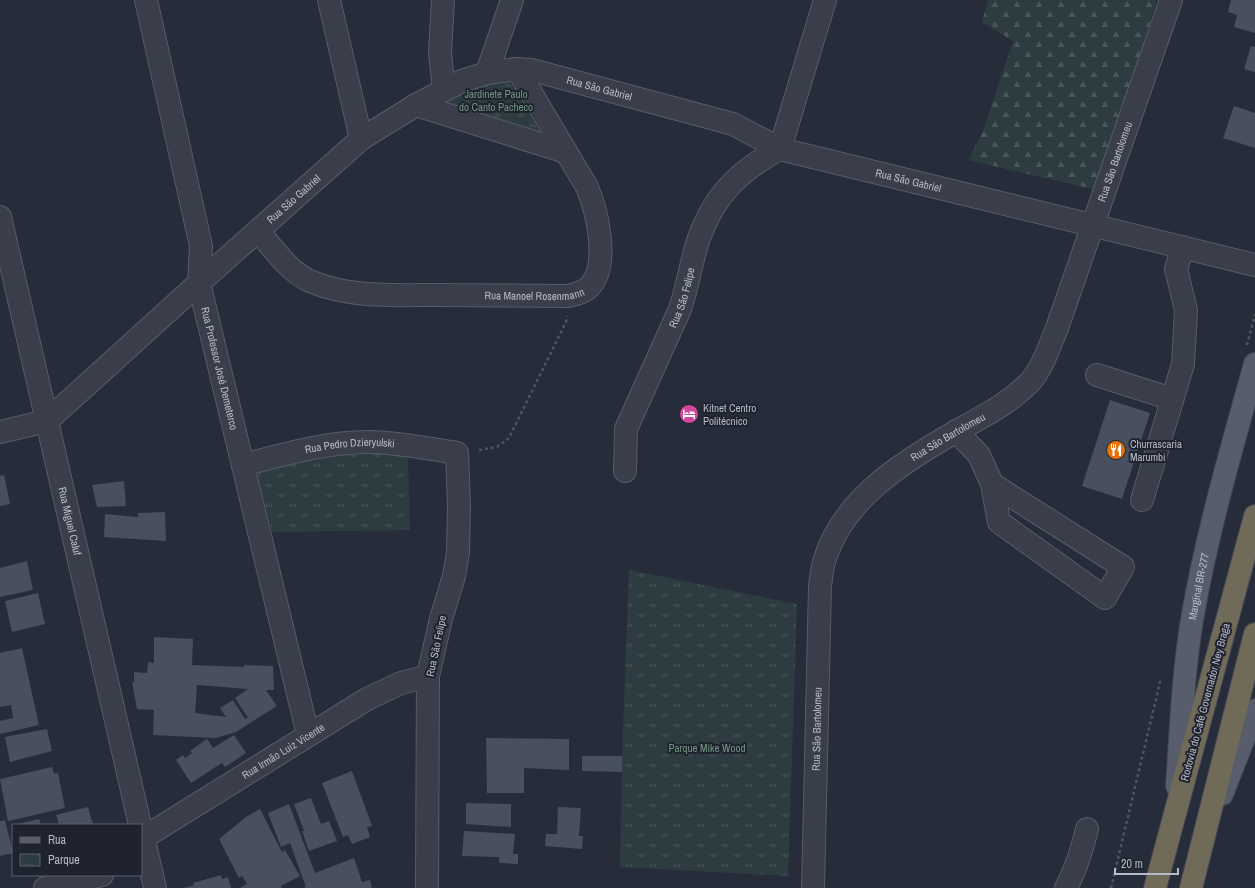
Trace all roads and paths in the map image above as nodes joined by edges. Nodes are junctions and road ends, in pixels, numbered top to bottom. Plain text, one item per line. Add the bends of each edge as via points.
1 (146, 0) edge
2 (329, 0) edge
3 (443, 0) edge
4 (512, 0) edge
5 (825, 0) edge
6 (1171, 0) edge
7 (516, 69) junction
8 (487, 72) junction
9 (444, 90) junction
10 (416, 105) junction
11 (361, 139) junction
12 (780, 148) junction
13 (566, 152) junction
14 (0, 217) edge
15 (1093, 224) junction
16 (258, 231) junction
17 (1183, 247) junction
18 (1255, 265) edge
19 (199, 283) junction
20 (568, 296) junction
21 (1255, 364) edge
22 (1097, 375) dead end
23 (1172, 399) junction
24 (47, 421) junction
25 (956, 431) junction
26 (0, 432) edge
27 (457, 453) junction
28 (243, 464) junction
29 (625, 471) dead end
30 (992, 484) junction
31 (1142, 500) dead end
32 (1255, 516) edge
33 (1255, 634) edge
34 (428, 676) junction
35 (1255, 710) edge
36 (308, 735) junction
37 (1175, 814) junction
38 (141, 824) edge
39 (1087, 829) dead end
40 (142, 830) edge
41 (1202, 846) junction
42 (145, 865) edge
43 (98, 876) edge
44 (45, 888) edge
45 (155, 888) edge
46 (427, 888) edge
47 (813, 888) edge
48 (1066, 888) edge
49 (1155, 888) edge
50 (1191, 888) edge

1 - 19 street, Rua Professor José Demeterco via 201,246
2 - 11 street
3 - 9 street via 440,53
4 - 8 street
5 - 12 street
6 - 15 street, Rua São Bartolomeu
7 - 8 street, Rua São Gabriel
7 - 12 street, Rua São Gabriel via 549,74 733,124
7 - 13 street, Rua Manoel Rosenmann
8 - 9 street, Rua São Gabriel
9 - 10 street, Rua São Gabriel
10 - 11 street, Rua São Gabriel
10 - 13 street
11 - 16 street, Rua São Gabriel
12 - 15 street, Rua São Gabriel
12 - 29 street, Rua São Felipe via 743,172 723,194 708,217 699,238 680,309 626,429
13 - 20 street, Rua Manoel Rosenmann via 593,203 600,238 595,278 583,291
14 - 24 street, Rua Miguel Caluf
15 - 17 street, Rua São Gabriel
15 - 25 street, Rua São Bartolomeu via 1057,328 1031,381 1012,399
16 - 19 street, Rua São Gabriel
16 - 20 street, Rua Manoel Rosenmann via 298,275 328,287 396,295
17 - 18 street, Rua São Gabriel
17 - 23 street via 1176,269 1186,310 1183,364
19 - 24 street, Rua São Gabriel
19 - 28 street, Rua Professor José Demeterco
20 - 27 path via 566,322 509,438 497,447
21 - 37 main road, Marginal BR-277 via 1219,496 1193,615 1184,678
22 - 23 street
23 - 31 street
24 - 26 street
24 - 38 street, Rua Miguel Caluf
25 - 30 street via 979,455
25 - 47 street, Rua São Bartolomeu via 900,466 865,496 846,517 824,562 818,610
27 - 28 street, Rua Pedro Dzieryulski via 398,444 342,443
27 - 34 street, Rua São Felipe via 458,553
28 - 36 street, Rua Professor José Demeterco
30 - 30 street via 1124,566 1105,598 999,522
32 - 37 highway, Rodovia do Café Governador Ney Braga
33 - 41 highway
34 - 36 street, Rua Irmão Luiz Vicente via 383,690
34 - 46 street, Rua São Felipe
35 - 41 main road
36 - 40 street, Rua Irmão Luiz Vicente
37 - 49 highway, Rodovia do Café Governador Ney Braga
39 - 48 street via 1081,854
40 - 42 street, Rua Miguel Caluf
41 - 50 highway
42 - 45 street, Rua Miguel Caluf
43 - 44 street

